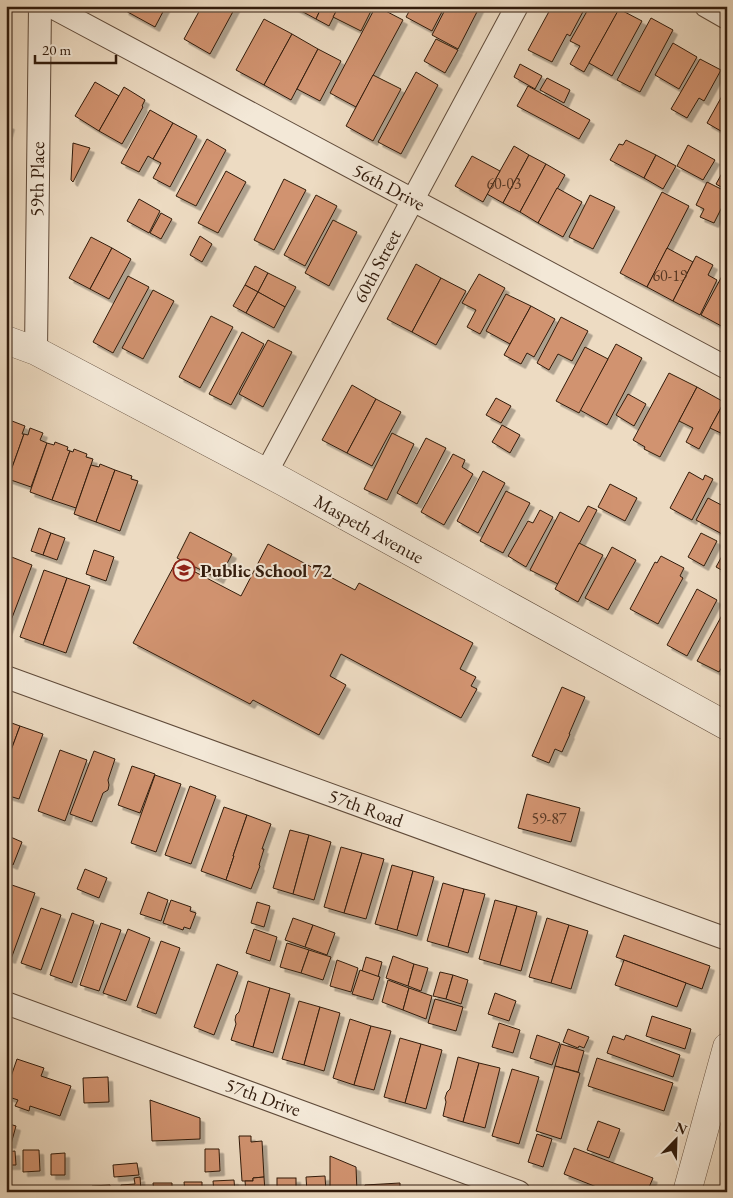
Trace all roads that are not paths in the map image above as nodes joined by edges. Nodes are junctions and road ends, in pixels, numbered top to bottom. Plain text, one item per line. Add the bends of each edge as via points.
1 (40, 6) edge
2 (50, 6) edge
3 (517, 6) edge
4 (706, 6) edge
5 (727, 18) edge
6 (412, 200) junction
7 (6, 340) edge
8 (36, 351) junction
9 (727, 368) edge
10 (266, 472) junction
11 (6, 677) edge
12 (727, 726) edge
13 (727, 939) edge
14 (6, 1003) edge
15 (727, 1047) edge
16 (519, 1192) edge
17 (687, 1192) edge

1 - 8 street, 59th Place
2 - 6 street, 56th Drive
3 - 6 street, 60th Street
4 - 5 street
6 - 9 street, 56th Drive
6 - 10 street, 60th Street
7 - 8 street, Maspeth Avenue
8 - 10 street, Maspeth Avenue
10 - 12 street, Maspeth Avenue
11 - 13 street, 57th Road
14 - 16 street, 57th Drive
15 - 17 street

